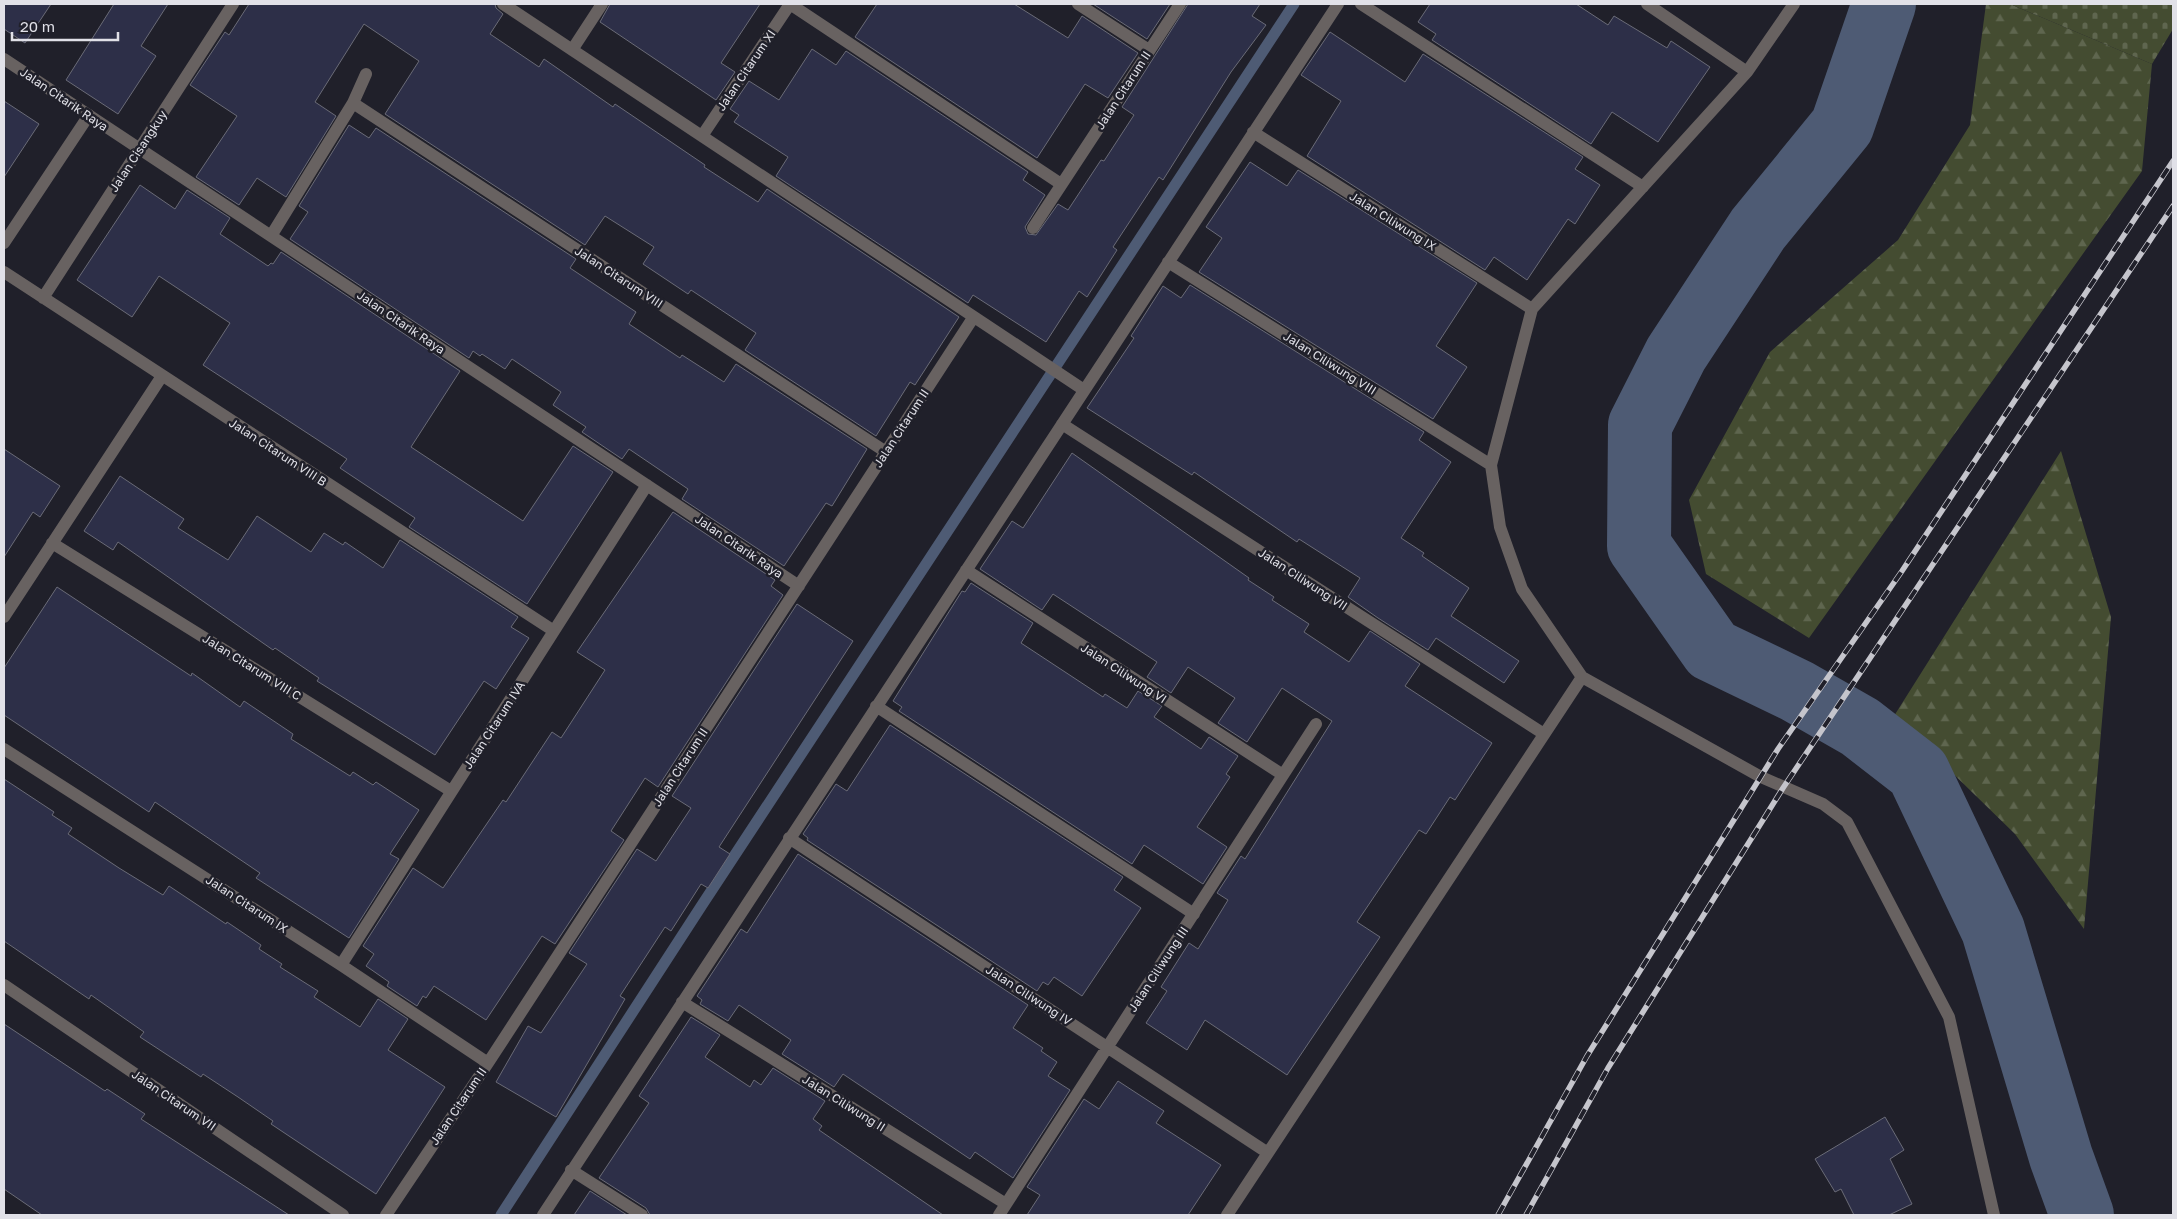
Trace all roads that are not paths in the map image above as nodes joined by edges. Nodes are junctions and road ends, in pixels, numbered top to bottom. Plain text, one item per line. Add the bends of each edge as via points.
1 (233, 4) edge
2 (503, 4) edge
3 (602, 4) edge
4 (790, 4) edge
5 (1078, 4) edge
6 (1180, 4) edge
7 (1338, 4) edge
8 (1361, 4) edge
9 (1647, 4) edge
10 (1794, 4) edge
11 (572, 50) junction
12 (1149, 50) junction
13 (4, 59) edge
14 (1747, 72) junction
15 (366, 74) dead end
16 (353, 103) junction
17 (89, 115) junction
18 (1253, 132) junction
19 (702, 136) junction
20 (140, 149) junction
21 (1061, 184) junction
22 (1643, 187) junction
23 (1033, 228) dead end
24 (272, 236) junction
25 (4, 243) edge
26 (1168, 262) junction
27 (4, 272) edge
28 (43, 298) junction
29 (1532, 309) junction
30 (973, 318) junction
31 (162, 376) junction
32 (1084, 390) junction
33 (1062, 424) junction
34 (886, 452) junction
35 (1492, 465) junction
36 (647, 485) junction
37 (52, 543) junction
38 (966, 570) junction
39 (799, 586) junction
40 (4, 617) edge
41 (554, 630) junction
42 (1582, 676) junction
43 (876, 706) junction
44 (1316, 724) dead end
45 (1544, 734) junction
46 (4, 749) edge
47 (1283, 775) junction
48 (451, 791) junction
49 (789, 838) junction
50 (1194, 914) junction
51 (340, 965) junction
52 (4, 985) edge
53 (682, 1002) junction
54 (1108, 1046) junction
55 (488, 1063) junction
56 (1268, 1152) junction
57 (572, 1170) junction
58 (1003, 1210) edge
59 (343, 1215) edge
60 (386, 1215) edge
61 (542, 1215) edge
62 (642, 1215) edge
63 (1227, 1215) edge
64 (1994, 1215) edge

1 - 20 street, Jalan Cisangkuy
2 - 11 street
3 - 11 street
4 - 19 street, Jalan Citarum XI
4 - 21 street
5 - 12 street
6 - 12 street, Jalan Citarum II
7 - 18 street
8 - 22 street
9 - 14 street
10 - 14 street
11 - 19 street
12 - 21 street, Jalan Citarum II
13 - 17 street, Jalan Citarik Raya
14 - 22 street
15 - 16 street
16 - 24 street
16 - 34 street, Jalan Citarum VIII
17 - 20 street, Jalan Citarik Raya
17 - 25 street
18 - 26 street
18 - 29 street, Jalan Ciliwung IX
19 - 30 street
20 - 24 street, Jalan Citarik Raya
20 - 28 street, Jalan Cisangkuy
21 - 23 street, Jalan Citarum II
22 - 29 street
24 - 36 street, Jalan Citarik Raya
26 - 32 street
26 - 35 street, Jalan Ciliwung VIII
27 - 28 street, Jalan Citarum VIII B
28 - 31 street, Jalan Citarum VIII B
29 - 35 street
30 - 32 street
30 - 34 street, Jalan Citarum II
31 - 37 street
31 - 41 street, Jalan Citarum VIII B
32 - 33 street
33 - 38 street
33 - 45 street, Jalan Ciliwung VII
34 - 39 street, Jalan Citarum II
35 - 42 street via 1500,527 1522,589
36 - 39 street, Jalan Citarik Raya
36 - 41 street, Jalan Citarum IVA
37 - 40 street
37 - 48 street, Jalan Citarum VIII C
38 - 43 street
38 - 47 street, Jalan Ciliwung VI
39 - 55 street, Jalan Citarum II
41 - 48 street, Jalan Citarum IVA
42 - 45 street
42 - 64 street via 1761,778 1823,804 1847,822 1949,1017
43 - 49 street
43 - 50 street
44 - 47 street, Jalan Ciliwung III
45 - 56 street
46 - 51 street, Jalan Citarum IX
47 - 50 street, Jalan Ciliwung III
48 - 51 street, Jalan Citarum IVA
49 - 53 street
49 - 54 street, Jalan Ciliwung IV
50 - 54 street, Jalan Ciliwung III
51 - 55 street, Jalan Citarum IX
52 - 59 street, Jalan Citarum VII
53 - 57 street
53 - 58 street, Jalan Ciliwung II
54 - 56 street, Jalan Ciliwung IV
54 - 58 street, Jalan Ciliwung III
55 - 60 street, Jalan Citarum II
56 - 63 street
57 - 61 street
57 - 62 street

